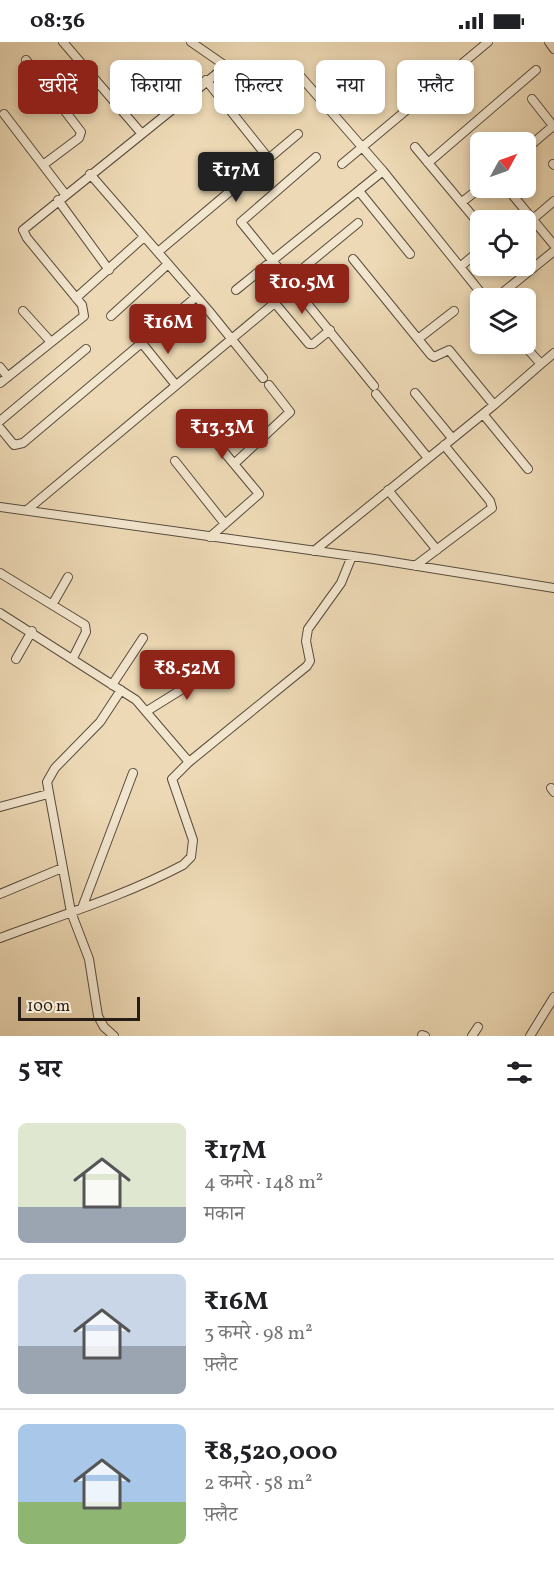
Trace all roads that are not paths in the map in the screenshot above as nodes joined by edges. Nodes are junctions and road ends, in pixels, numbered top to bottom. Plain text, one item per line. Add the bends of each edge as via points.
1 (63, 42) edge
2 (191, 42) edge
3 (488, 42) edge
4 (549, 42) edge
5 (554, 49) edge
6 (217, 60) edge
7 (536, 70) dead end
8 (214, 75) edge
9 (206, 80) junction
10 (304, 80) edge
11 (532, 99) dead end
12 (4, 114) dead end
13 (67, 114) edge
14 (554, 127) edge
15 (142, 134) junction
16 (298, 134) dead end
17 (536, 141) edge
18 (415, 147) dead end
19 (363, 148) junction
20 (316, 157) dead end
21 (269, 159) junction
22 (428, 163) junction
23 (342, 164) dead end
24 (43, 165) junction
25 (383, 171) junction
26 (90, 174) junction
27 (359, 191) junction
28 (470, 196) edge
29 (62, 197) junction
30 (515, 198) edge
31 (554, 201) edge
32 (462, 202) junction
33 (525, 210) edge
34 (470, 212) edge
35 (536, 216) edge
36 (358, 223) dead end
37 (536, 223) edge
38 (144, 237) junction
39 (554, 245) edge
40 (554, 251) edge
41 (158, 252) junction
42 (410, 254) dead end
43 (470, 258) edge
44 (272, 259) junction
45 (353, 259) dead end
46 (168, 264) junction
47 (460, 267) junction
48 (109, 270) junction
49 (292, 282) junction
50 (477, 288) edge
51 (508, 288) edge
52 (236, 290) dead end
53 (196, 297) junction
54 (76, 298) junction
55 (274, 302) junction
56 (454, 310) dead end
57 (23, 311) dead end
58 (111, 316) dead end
59 (330, 330) junction
60 (231, 339) junction
61 (418, 339) junction
62 (51, 342) junction
63 (141, 342) junction
64 (86, 349) dead end
65 (554, 353) edge
66 (532, 354) edge
67 (540, 364) junction
68 (0, 367) edge
69 (4, 380) edge
70 (175, 384) junction
71 (415, 393) dead end
72 (494, 405) junction
73 (483, 414) junction
74 (212, 415) dead end
75 (0, 421) edge
76 (201, 424) junction
77 (0, 428) edge
78 (452, 438) junction
79 (183, 439) dead end
80 (444, 445) junction
81 (428, 458) junction
82 (175, 461) dead end
83 (234, 464) junction
84 (528, 469) dead end
85 (388, 490) junction
86 (0, 507) edge
87 (27, 510) junction
88 (225, 524) junction
89 (210, 537) junction
90 (437, 550) junction
91 (314, 551) junction
92 (352, 556) junction
93 (415, 566) junction
94 (0, 573) edge
95 (68, 577) dead end
96 (554, 588) edge
97 (52, 605) junction
98 (0, 613) edge
99 (32, 632) junction
100 (143, 638) dead end
101 (73, 658) junction
102 (16, 659) dead end
103 (213, 670) dead end
104 (112, 685) junction
105 (121, 690) junction
106 (147, 711) junction
107 (189, 762) junction
108 (133, 773) dead end
109 (48, 794) junction
110 (0, 807) edge
111 (62, 868) junction
112 (0, 894) edge
113 (82, 908) junction
114 (70, 912) junction
115 (0, 938) edge
116 (554, 997) edge
117 (478, 1027) dead end
118 (114, 1036) edge
119 (472, 1036) edge
120 (530, 1036) edge

1 - 15 street
2 - 6 street
3 - 19 street
4 - 5 street
7 - 22 street
8 - 9 street
9 - 15 street
9 - 21 street
10 - 19 street
11 - 14 street
12 - 24 street
13 - 24 street via 81,132 79,138
14 - 17 street
15 - 26 street
16 - 21 street
18 - 22 street
19 - 23 street
19 - 25 street
20 - 44 street via 241,222
21 - 41 street
22 - 32 street
24 - 29 street
25 - 27 street
25 - 47 street
26 - 29 street
26 - 38 street
27 - 42 street
27 - 44 street
28 - 32 street
29 - 48 street
29 - 54 street via 23,230
30 - 33 street
31 - 35 street
32 - 34 street
36 - 49 street
37 - 39 street
38 - 41 street
38 - 48 street
40 - 51 street
41 - 46 street
43 - 47 street
44 - 49 street
44 - 52 street
45 - 61 street
46 - 53 street
46 - 58 street
47 - 50 street
48 - 54 street
49 - 55 street
49 - 59 street
53 - 60 street
53 - 63 street
54 - 62 street via 84,316
55 - 59 street via 309,344
55 - 60 street
56 - 61 street
57 - 62 street
59 - 81 street
60 - 70 street
60 - 83 street via 290,411
61 - 72 street via 434,357 449,350
62 - 69 street
63 - 70 street
63 - 77 street via 23,443 14,445
64 - 75 street
65 - 67 street
66 - 67 street
67 - 72 street
68 - 69 street
70 - 87 street
71 - 78 street
72 - 73 street
73 - 78 street
73 - 84 street
74 - 76 street
76 - 79 street
76 - 83 street
78 - 80 street
80 - 81 street
80 - 90 street via 492,505 489,512
81 - 85 street
82 - 88 street
83 - 88 street via 259,494
85 - 90 street
85 - 91 street
86 - 87 street
87 - 89 street
88 - 89 street
89 - 91 street
90 - 93 street
91 - 92 street
92 - 93 street
92 - 107 street via 341,583 308,629 307,666
93 - 96 street
94 - 97 street
95 - 97 street
97 - 101 street via 87,629
98 - 99 street
99 - 101 street
99 - 102 street
100 - 104 street
101 - 104 street
103 - 106 street
104 - 105 street
105 - 106 street
105 - 109 street via 100,722 50,775
106 - 107 street
107 - 113 street via 172,779 172,786 193,840 191,857 183,865 124,894
108 - 113 street
109 - 110 street
109 - 111 street
111 - 112 street
111 - 114 street
113 - 114 street
114 - 115 street
114 - 118 street via 89,959 98,1016
116 - 120 street
117 - 119 street

